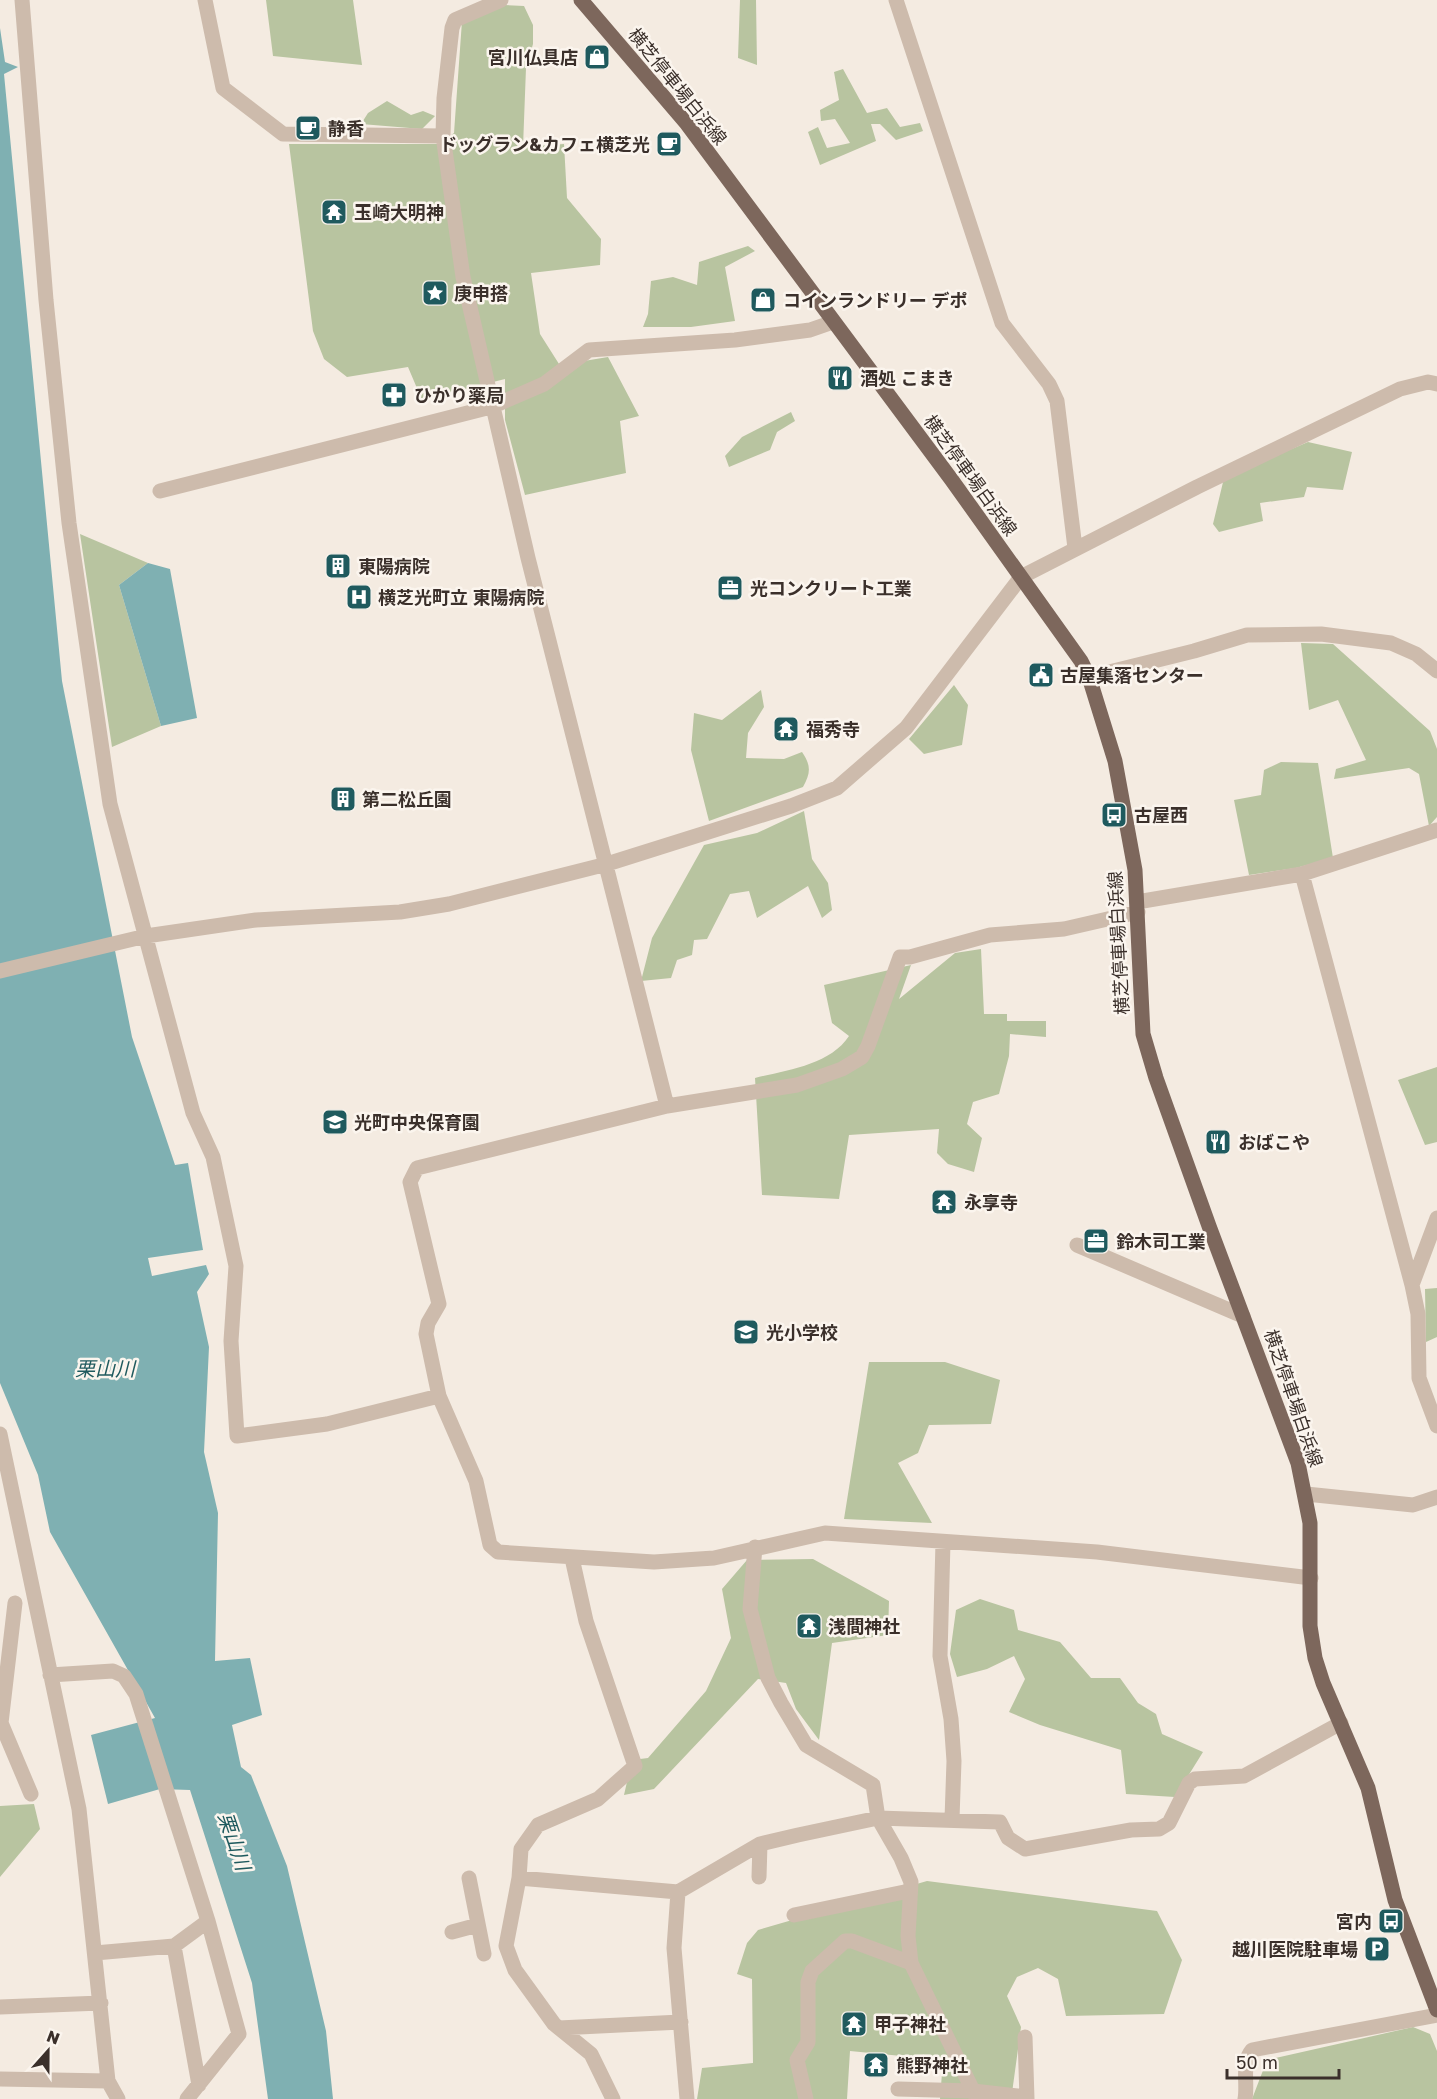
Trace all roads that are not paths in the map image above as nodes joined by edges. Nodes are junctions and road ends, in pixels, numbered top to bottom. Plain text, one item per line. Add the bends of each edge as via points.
1 (22, 0) edge
2 (205, 0) edge
3 (501, 0) edge
4 (581, 0) edge
5 (896, 0) edge
6 (443, 136) junction
7 (833, 321) junction
8 (1437, 384) edge
9 (491, 407) junction
10 (160, 491) dead end
11 (1076, 548) junction
12 (1021, 577) junction
13 (1437, 671) edge
14 (1089, 677) junction
15 (1437, 831) edge
16 (607, 864) junction
17 (1302, 874) junction
18 (1138, 907) junction
19 (146, 936) junction
20 (0, 971) edge
21 (667, 1106) junction
22 (1437, 1218) edge
23 (1077, 1245) dead end
24 (1412, 1286) junction
25 (1243, 1316) junction
26 (439, 1396) junction
27 (1437, 1426) edge
28 (0, 1434) edge
29 (5, 1477) edge
30 (1306, 1494) junction
31 (1437, 1497) edge
32 (943, 1542) junction
33 (755, 1547) junction
34 (572, 1558) junction
35 (1311, 1578) junction
36 (15, 1603) dead end
37 (50, 1675) junction
38 (1, 1718) edge
39 (1341, 1723) junction
40 (31, 1794) dead end
41 (878, 1818) junction
42 (952, 1819) junction
43 (760, 1844) junction
44 (759, 1877) dead end
45 (469, 1878) dead end
46 (519, 1878) junction
47 (909, 1891) junction
48 (678, 1892) junction
49 (794, 1915) dead end
50 (208, 1921) junction
51 (478, 1925) junction
52 (452, 1932) dead end
53 (174, 1946) junction
54 (95, 1953) junction
55 (484, 1954) dead end
56 (911, 1963) junction
57 (101, 2003) junction
58 (0, 2007) edge
59 (1437, 2008) edge
60 (681, 2022) junction
61 (559, 2028) junction
62 (1025, 2037) dead end
63 (0, 2079) edge
64 (108, 2081) junction
65 (199, 2085) junction
66 (898, 2089) dead end
67 (975, 2095) edge
68 (1027, 2098) edge
69 (118, 2099) edge
70 (181, 2099) edge
71 (188, 2099) edge
72 (613, 2099) edge
73 (687, 2099) edge
74 (806, 2099) edge
75 (1245, 2099) edge

1 - 19 street via 46,300 71,534 110,804
2 - 6 street via 223,88 283,134
3 - 6 street via 455,20
4 - 7 main road, 横芝停車場白浜線 via 687,124
5 - 11 street via 1002,323 1049,384 1057,401
6 - 9 street via 463,277
7 - 9 street via 810,330 735,340 589,350 544,384
7 - 12 main road, 横芝停車場白浜線
8 - 11 street via 1428,382 1400,389
9 - 10 street
9 - 16 street
11 - 12 street
12 - 14 main road, 横芝停車場白浜線
12 - 16 street via 906,728 837,788
13 - 14 street via 1416,654 1391,643 1322,634 1247,634
14 - 18 main road, 横芝停車場白浜線 via 1115,761
15 - 17 street
16 - 19 street via 450,904 400,912 256,920
16 - 21 street
17 - 18 street
17 - 24 street
18 - 21 street via 1064,929 990,934 900,957 862,1057 842,1069 797,1085
18 - 25 main road, 横芝停車場白浜線 via 1143,1034
19 - 20 street
19 - 26 street via 193,1113 213,1157 236,1266 231,1341 237,1436 327,1424
21 - 26 street via 417,1168 410,1182 439,1304 426,1334
22 - 24 street
23 - 25 street
24 - 27 street via 1418,1314 1419,1378
25 - 30 main road, 横芝停車場白浜線
26 - 34 street via 472,1467 490,1545 498,1552
28 - 29 street
29 - 37 street
30 - 31 street via 1413,1505
30 - 35 main road, 横芝停車場白浜線
32 - 33 street via 825,1533
32 - 35 street via 1097,1552
32 - 42 street via 940,1656 951,1719
33 - 34 street via 714,1558 654,1562
33 - 41 street via 750,1609 768,1678 806,1745 873,1785
34 - 46 street via 586,1621 635,1766 598,1799 538,1825 521,1849
35 - 39 main road, 横芝停車場白浜線 via 1310,1626 1315,1658
36 - 38 street
37 - 50 street via 113,1671 124,1676 136,1694
37 - 54 street via 79,1809
38 - 40 street
39 - 42 street via 1244,1776 1195,1779 1189,1783 1176,1815 1159,1828 1025,1849 1008,1838 1000,1822
39 - 59 main road, 横芝停車場白浜線 via 1368,1788 1395,1900
41 - 42 street
41 - 43 street
41 - 47 street via 904,1864 911,1882
43 - 44 street
43 - 48 street
45 - 51 street
46 - 48 street
46 - 61 street via 506,1946 514,1970
47 - 49 street
47 - 56 street
48 - 60 street via 674,1948
50 - 53 street
50 - 65 street via 240,2034
51 - 52 street
51 - 55 street
53 - 54 street
53 - 65 street
54 - 57 street
56 - 67 street
56 - 74 street via 845,1941 812,1971 808,1983 808,2042 797,2060
57 - 58 street
57 - 64 street
59 - 75 street via 1252,2050 1246,2066
60 - 61 street
60 - 73 street
61 - 72 street via 591,2054
62 - 68 street
63 - 64 street
64 - 69 street
65 - 71 street
66 - 67 street
67 - 68 street
70 - 71 street

